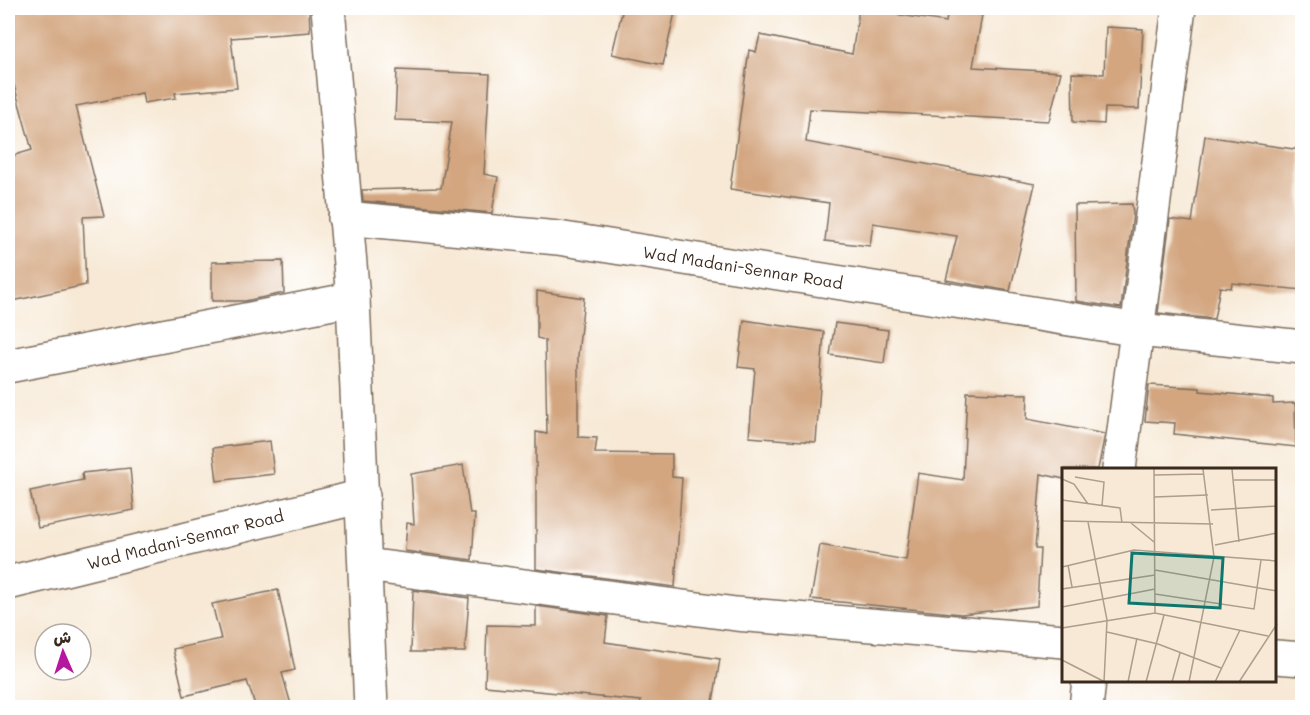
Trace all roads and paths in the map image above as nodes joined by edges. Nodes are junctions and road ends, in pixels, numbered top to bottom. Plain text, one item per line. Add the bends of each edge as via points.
1 (328, 8) edge
2 (1179, 8) edge
3 (345, 218) junction
4 (353, 299) junction
5 (1139, 330) junction
6 (1302, 347) edge
7 (8, 366) edge
8 (1119, 468) edge
9 (363, 496) junction
10 (366, 565) junction
11 (8, 583) edge
12 (1062, 641) edge
13 (1277, 657) edge
14 (1302, 659) edge
15 (1089, 682) edge
16 (371, 708) edge
17 (1086, 708) edge

1 - 3 street
2 - 5 street
3 - 4 street
3 - 5 street, Wad Madani-Sennar Road via 558,238
4 - 7 street
4 - 9 street
5 - 6 street, Wad Madani-Sennar Road
5 - 8 street
9 - 10 street
9 - 11 street, Wad Madani-Sennar Road
10 - 12 street via 736,614
10 - 16 street
13 - 14 street
15 - 17 street

